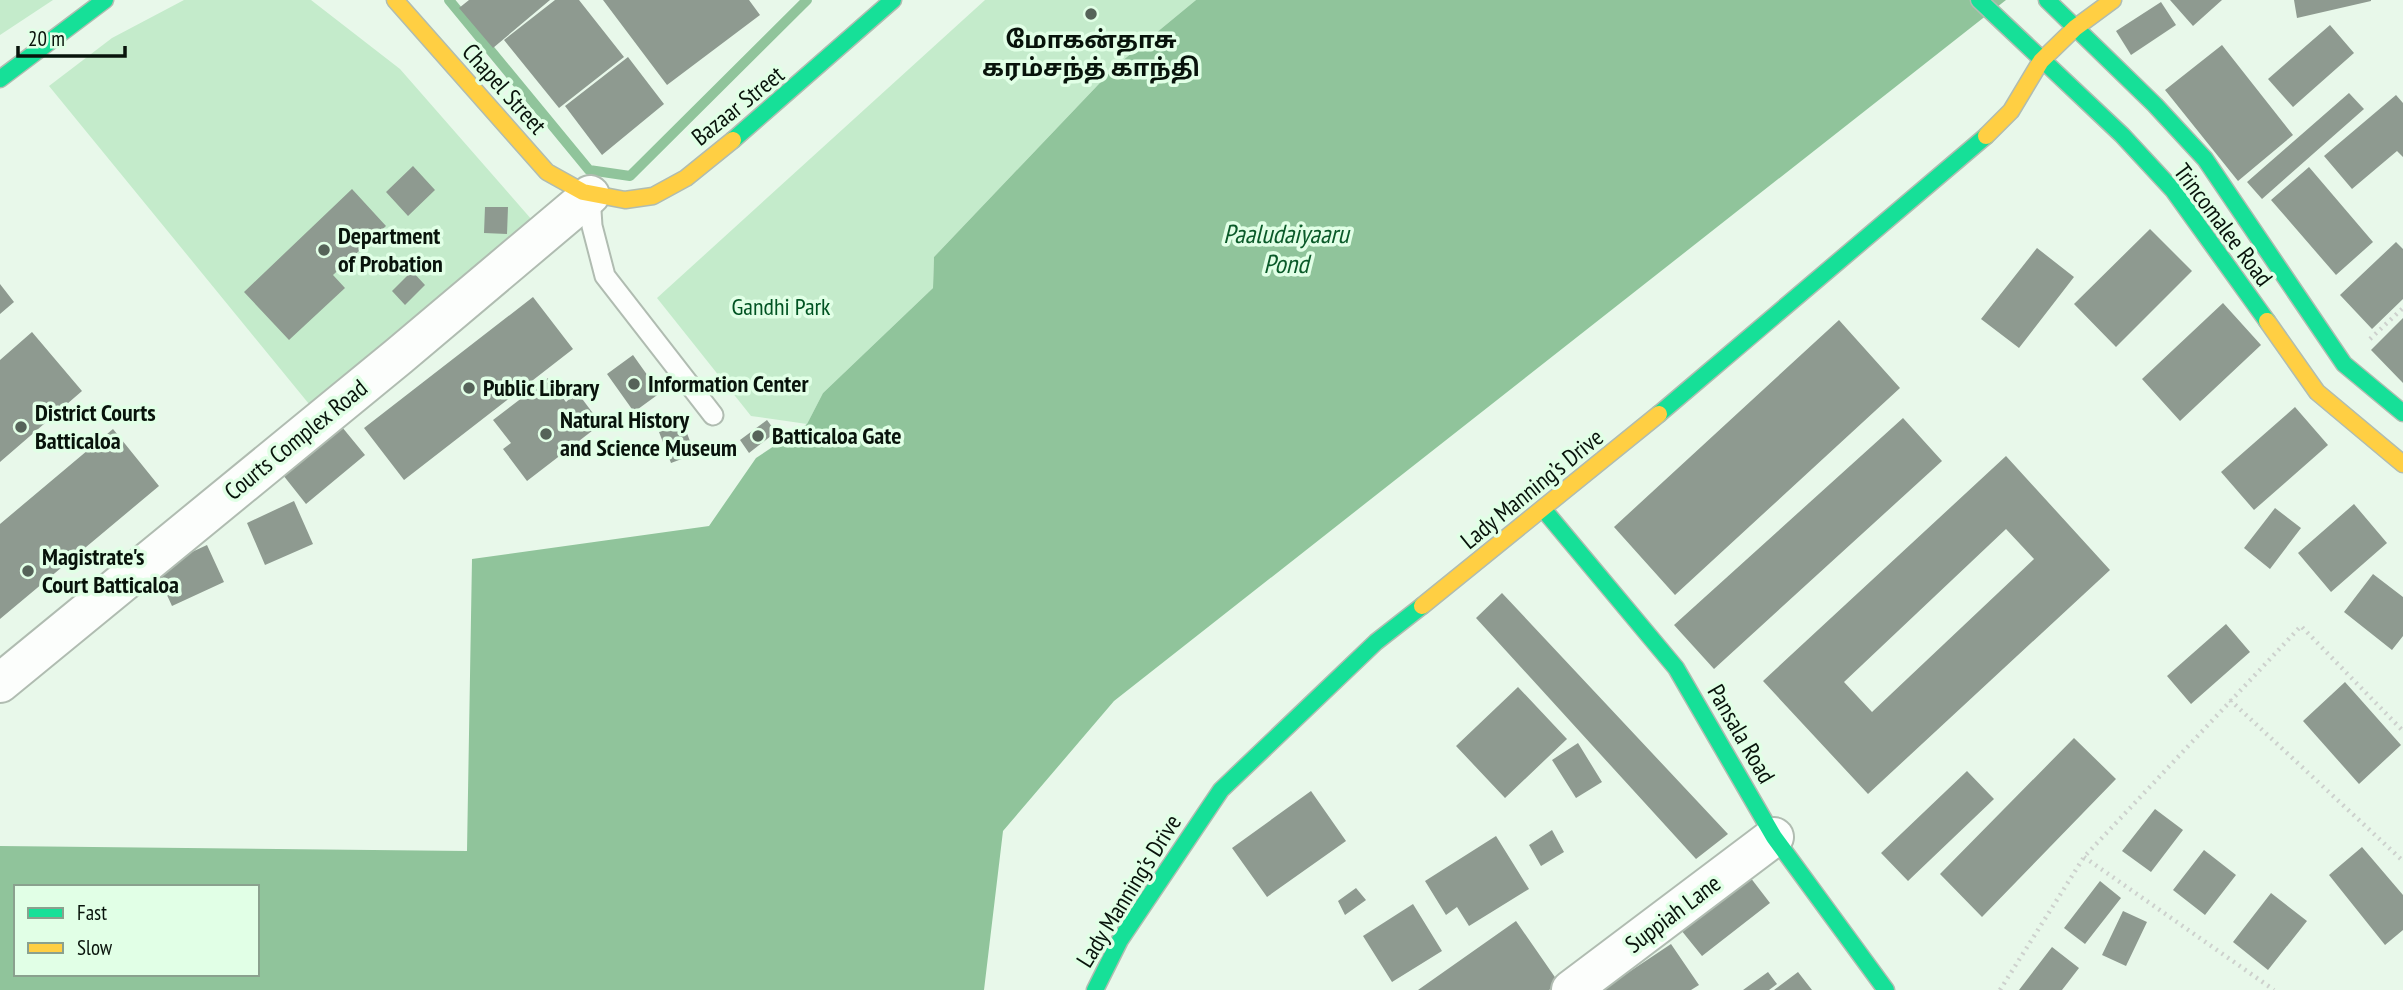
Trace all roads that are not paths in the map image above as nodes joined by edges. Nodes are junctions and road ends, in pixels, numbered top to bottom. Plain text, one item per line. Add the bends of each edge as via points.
1 (105, 0) edge
2 (395, 0) edge
3 (893, 0) edge
4 (1979, 0) edge
5 (2047, 0) edge
6 (2113, 0) edge
7 (2075, 28) junction
8 (2041, 61) junction
9 (0, 79) edge
10 (590, 195) junction
11 (2403, 413) edge
12 (713, 415) dead end
13 (2403, 464) edge
14 (1544, 510) junction
15 (0, 683) edge
16 (1774, 837) junction
17 (1095, 990) edge
18 (1571, 990) edge
19 (1886, 990) edge

1 - 9 main road
2 - 10 main road, Chapel Street via 547,173
3 - 10 main road, Bazaar Street via 799,85 686,176 653,196 617,200
4 - 8 main road, Trincomalee Road
5 - 7 main road, Trincomalee Road
6 - 7 main road, Lady Manning’s Drive
7 - 8 main road, Lady Manning’s Drive
7 - 11 main road, Trincomalee Road via 2205,159 2344,364
8 - 13 main road, Trincomalee Road via 2122,135 2173,190 2316,392
8 - 14 main road, Lady Manning’s Drive via 2011,111 1965,157
10 - 12 lane via 592,226 605,276
10 - 15 street, Courts Complex Road
14 - 16 main road, Pansala Road via 1676,668
14 - 17 main road, Lady Manning’s Drive via 1376,642 1221,790 1120,940
16 - 18 street, Suppiah Lane
16 - 19 main road, Pansala Road

